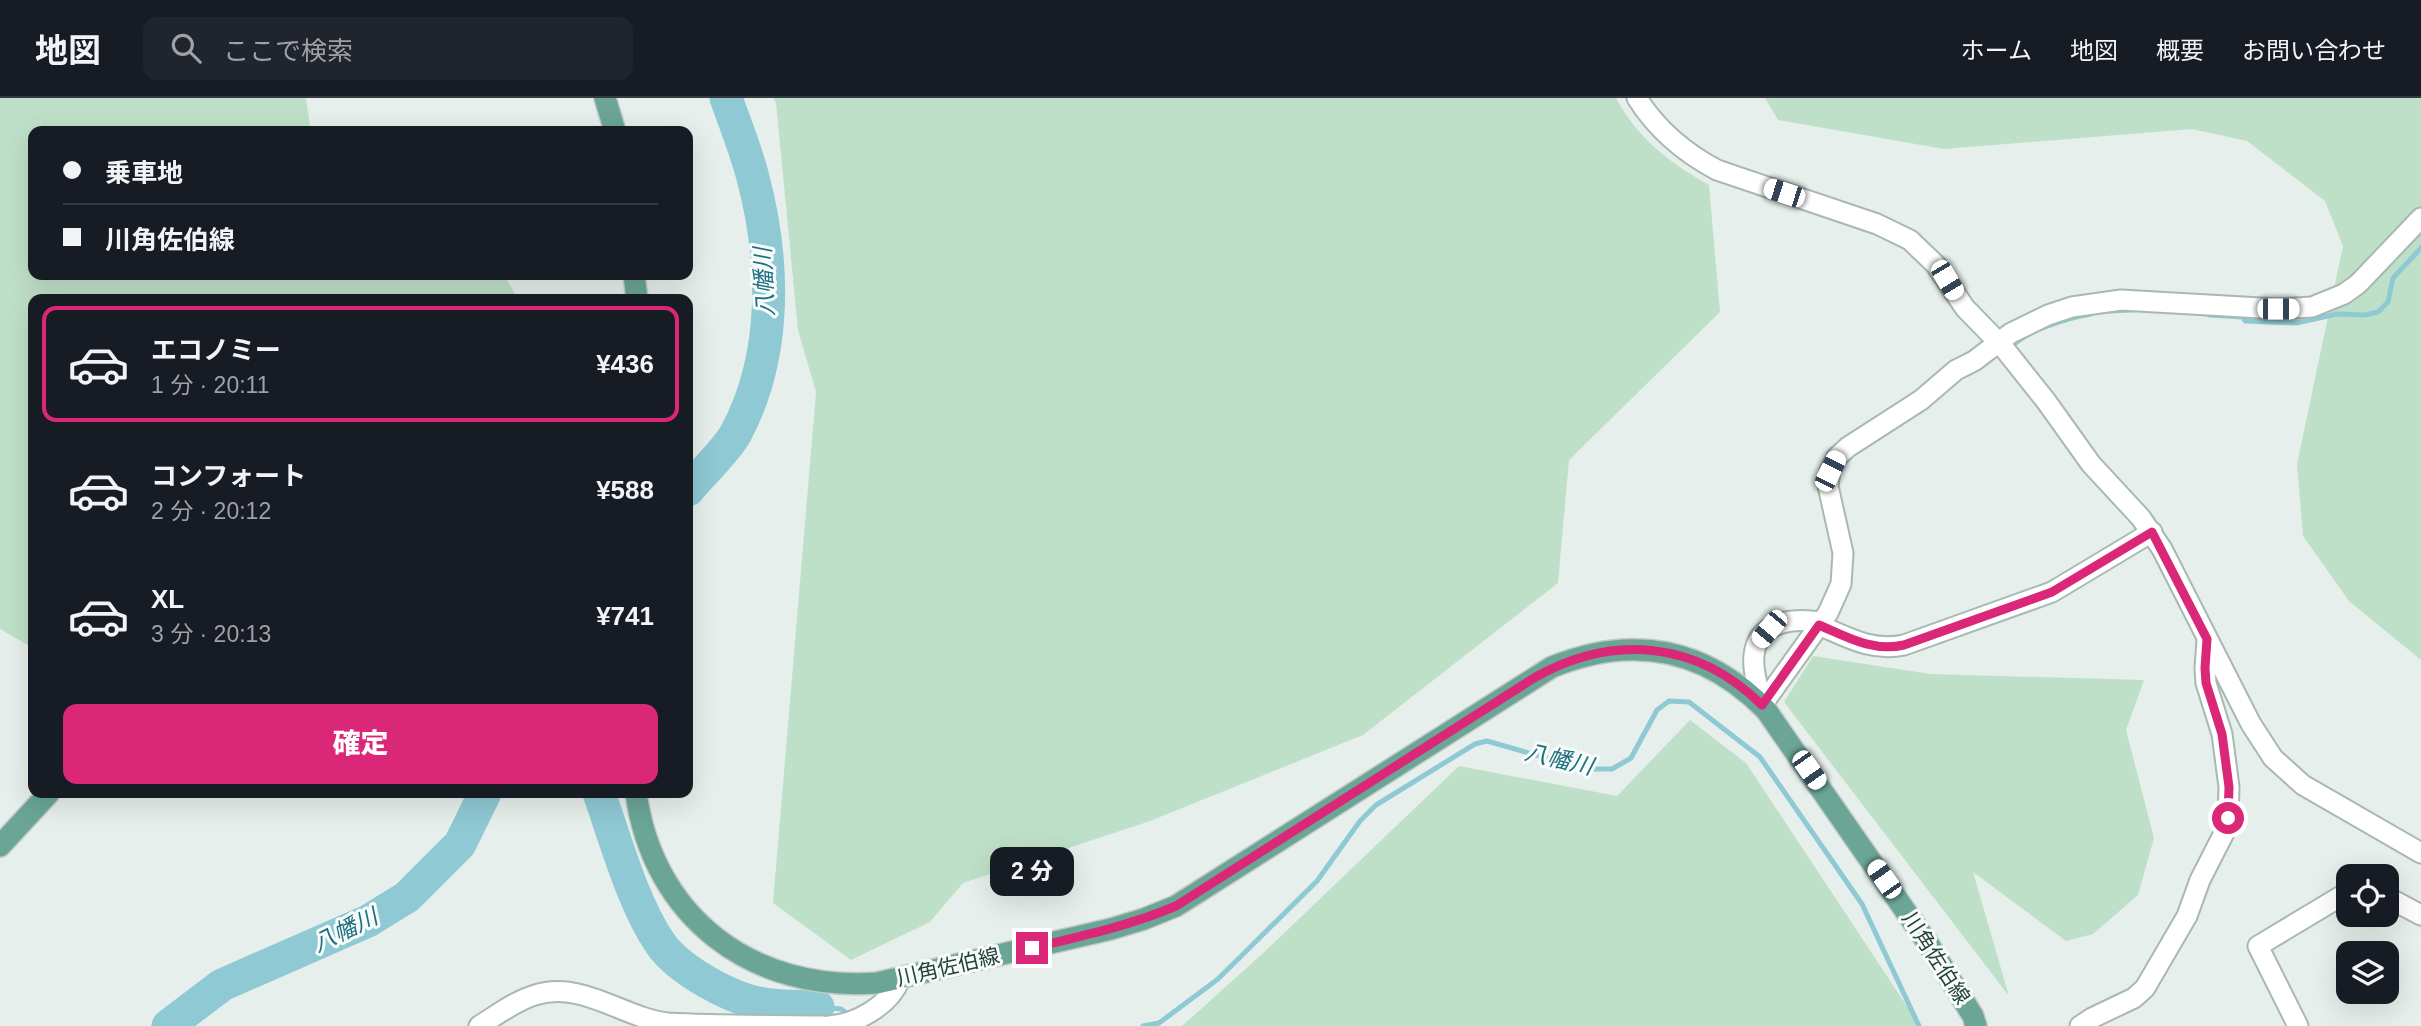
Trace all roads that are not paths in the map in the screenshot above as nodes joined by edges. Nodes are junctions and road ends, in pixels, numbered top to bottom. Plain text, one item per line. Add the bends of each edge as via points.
1 (606, 98) edge
2 (1637, 98) edge
3 (614, 126) edge
4 (2421, 218) edge
5 (2005, 338) junction
6 (2152, 532) junction
7 (1819, 624) junction
8 (2207, 639) junction
9 (1762, 705) junction
10 (44, 798) edge
11 (637, 798) edge
12 (0, 846) edge
13 (2421, 853) edge
14 (2336, 899) edge
15 (2399, 903) edge
16 (2421, 915) edge
17 (900, 979) junction
18 (480, 1026) edge
19 (823, 1026) edge
20 (829, 1026) edge
21 (837, 1026) edge
22 (1976, 1026) edge
23 (2080, 1026) edge
24 (2298, 1026) edge

1 - 3 main road
2 - 5 street via 1662,132 1717,170 1877,224 1910,240 1936,265 1973,319
4 - 5 street via 2358,284 2312,307 2121,300 2071,307
5 - 6 street via 2082,453
5 - 7 street via 1837,457 1828,486 1844,568 1836,599
6 - 7 street via 2052,592 1904,645 1875,648
6 - 8 street
7 - 9 street
7 - 9 street via 1782,621 1759,640 1754,654
8 - 13 street via 2251,724 2287,772
8 - 23 street via 2206,683 2222,734 2229,787 2224,833 2187,916 2145,988
9 - 17 main road, 川角佐伯線 via 1717,670 1677,654 1624,649 1572,659 1534,678 1176,906 1111,929
9 - 22 main road, 川角佐伯線 via 1929,945
10 - 12 main road
11 - 17 main road, 川角佐伯線 via 644,832 662,875 689,913 723,944 764,967 808,981 854,985
14 - 24 street via 2258,946
15 - 16 street
17 - 21 street via 887,1000
18 - 19 street via 533,995 560,990 667,1023
20 - 21 street

